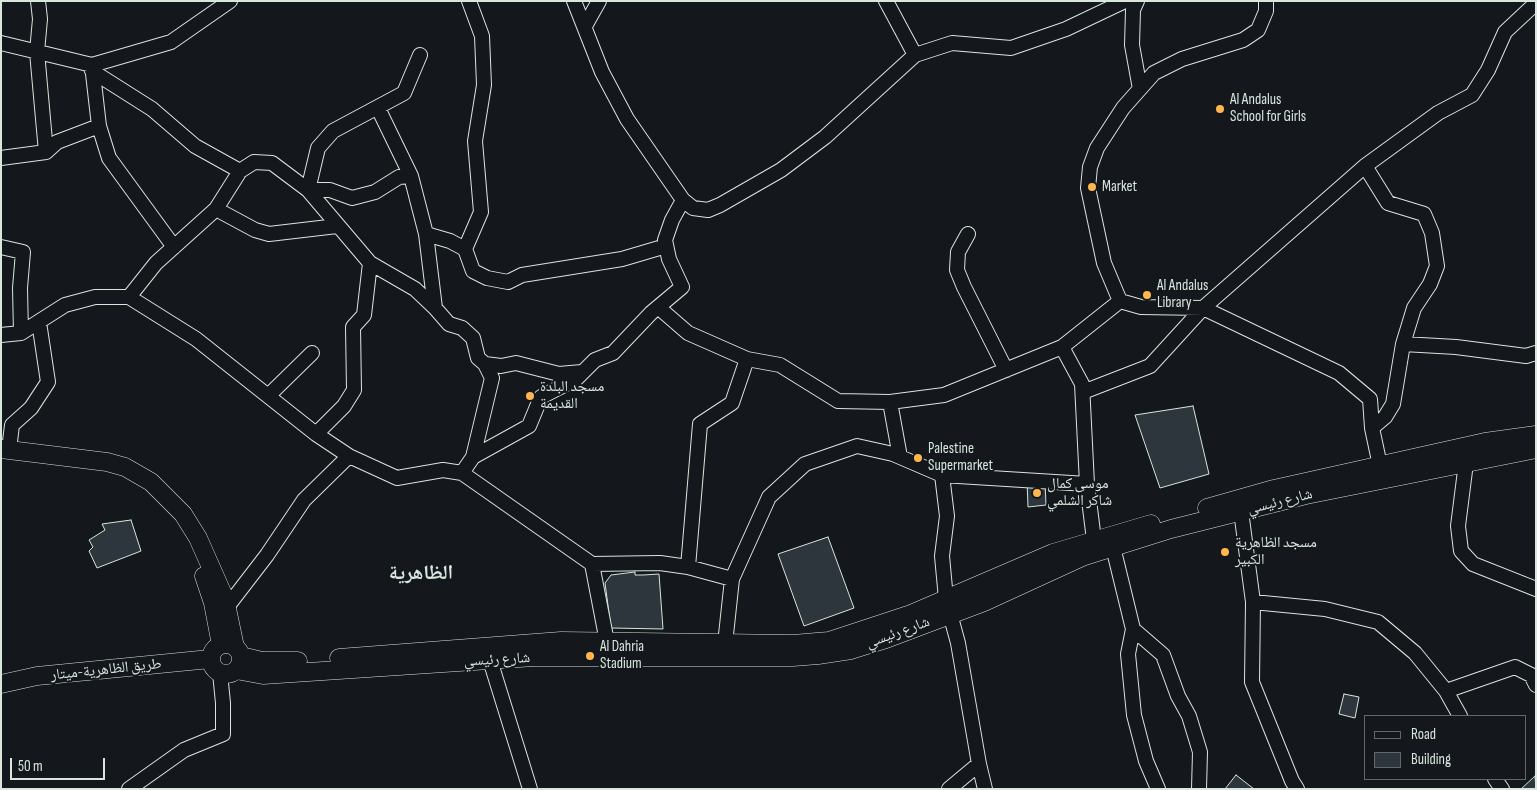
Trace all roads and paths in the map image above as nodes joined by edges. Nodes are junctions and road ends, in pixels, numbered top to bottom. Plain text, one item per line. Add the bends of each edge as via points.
1 (38, 1) edge
2 (230, 1) edge
3 (469, 1) edge
4 (574, 1) edge
5 (598, 1) edge
6 (886, 1) edge
7 (1125, 1) edge
8 (1136, 1) edge
9 (1266, 1) edge
10 (1536, 3) edge
11 (585, 26) junction
12 (1, 43) edge
13 (37, 52) junction
14 (420, 55) dead end
15 (915, 55) junction
16 (92, 68) junction
17 (1140, 89) junction
18 (378, 108) junction
19 (99, 126) junction
20 (46, 152) junction
21 (1, 158) edge
22 (1365, 166) junction
23 (240, 171) junction
24 (412, 176) junction
25 (308, 190) junction
26 (683, 200) junction
27 (216, 209) junction
28 (337, 226) junction
29 (426, 234) junction
30 (968, 234) dead end
31 (666, 246) junction
32 (1, 247) edge
33 (174, 247) junction
34 (465, 249) junction
35 (370, 263) junction
36 (129, 297) junction
37 (1120, 301) junction
38 (658, 307) junction
39 (435, 308) junction
40 (1203, 308) junction
41 (39, 322) junction
42 (21, 333) junction
43 (1, 334) edge
44 (1402, 344) junction
45 (1062, 347) junction
46 (312, 353) dead end
47 (1536, 353) edge
48 (747, 359) junction
49 (485, 364) junction
50 (1006, 370) junction
51 (584, 372) junction
52 (1083, 392) junction
53 (268, 396) junction
54 (890, 402) junction
55 (1372, 428) junction
56 (316, 434) junction
57 (1536, 435) edge
58 (1536, 449) edge
59 (4, 452) edge
60 (1467, 455) junction
61 (349, 456) junction
62 (473, 457) junction
63 (900, 457) junction
64 (462, 473) junction
65 (1382, 473) junction
66 (942, 475) junction
67 (1086, 484) junction
68 (1241, 512) junction
69 (1094, 540) junction
70 (1113, 547) junction
71 (592, 564) junction
72 (688, 567) junction
73 (1511, 578) junction
74 (732, 579) junction
75 (1536, 585) edge
76 (1536, 589) edge
77 (1253, 602) junction
78 (227, 607) junction
79 (948, 607) junction
80 (1133, 628) junction
81 (607, 642) junction
82 (726, 650) junction
83 (494, 653) junction
84 (227, 658) junction
85 (1, 684) edge
86 (1536, 685) edge
87 (1446, 691) junction
88 (1459, 715) edge
89 (979, 764) junction
90 (134, 787) edge
91 (530, 789) edge
92 (948, 789) edge
93 (985, 789) edge
94 (1158, 789) edge
95 (1199, 789) edge
96 (1297, 789) edge

1 - 13 street
2 - 16 street via 171,42
3 - 34 street via 482,36 484,85 475,141 481,212
4 - 11 street
5 - 11 street
6 - 15 street
7 - 15 street via 1066,29 1011,48 952,43
8 - 17 street via 1132,45
9 - 17 street via 1266,11 1258,30 1243,40 1182,59 1154,73
10 - 22 street via 1505,32 1488,70 1472,95 1438,114
11 - 26 street via 602,72 626,119
12 - 13 street
13 - 16 street
13 - 20 street
14 - 18 street via 404,93
15 - 26 street via 825,138 781,170 708,210 693,208
16 - 19 street
16 - 23 street via 152,109 195,146
17 - 37 street via 1123,108 1097,148 1090,167 1088,188 1104,263
18 - 24 street
18 - 25 street via 333,130 318,148
19 - 20 street via 57,142
19 - 33 street via 109,158
20 - 21 street
22 - 40 street
22 - 44 street via 1388,203 1424,214 1432,233 1437,266 1430,284 1414,308
23 - 25 street via 254,162 272,163
23 - 27 street
24 - 25 street via 399,177 375,192 352,198 330,190
24 - 29 street
25 - 28 street
26 - 31 street via 672,220
27 - 28 street via 269,234
27 - 33 street
28 - 35 street
29 - 34 street
29 - 39 street
30 - 50 street via 958,252 957,270
31 - 34 street via 622,259 522,275 508,282 487,278 473,270
31 - 38 street via 682,287
32 - 42 street via 23,252
33 - 36 street via 156,263
35 - 39 street via 415,289
35 - 56 street via 364,315 353,327 354,390 344,406
36 - 41 street via 95,297 65,305
36 - 53 street via 196,339
37 - 40 street via 1140,307
37 - 45 street
38 - 48 street via 688,333
38 - 51 street via 613,353 595,360
39 - 49 street via 449,324 462,328 473,338 478,358
40 - 52 street via 1150,366
40 - 55 street via 1339,374 1370,399
41 - 42 street
41 - 59 street via 48,382 31,408 12,424
42 - 43 street
44 - 47 street via 1526,356
44 - 55 street via 1393,404 1385,417
45 - 50 street
45 - 52 street
46 - 53 street
48 - 54 street via 780,365 838,401
48 - 72 street via 732,403 700,424
49 - 51 street via 501,366 516,363 559,374
49 - 62 street via 492,378
50 - 54 street via 944,395
51 - 62 street via 541,397 529,426
52 - 67 street
53 - 56 street
54 - 63 street
55 - 65 street
56 - 61 street
57 - 60 main road, شارع رئيسي
58 - 60 main road, شارع رئيسي
59 - 78 main road via 107,462 125,467 151,482 183,514 198,538
59 - 84 main road via 99,471 129,482 151,497 168,515 195,555 207,581
60 - 65 main road, شارع رئيسي
60 - 73 street via 1458,526 1461,551 1473,564
61 - 64 street via 397,478 443,470
61 - 78 street via 304,500
62 - 64 street
63 - 66 street
63 - 74 street via 858,446 805,464 769,497
64 - 71 street
65 - 68 main road, شارع رئيسي
65 - 69 main road, شارع رئيسي via 1274,490
66 - 67 street
66 - 79 street via 947,516 942,556
67 - 69 street
68 - 70 main road, شارع رئيسي
68 - 77 street
69 - 79 main road, شارع رئيسي via 1053,553
70 - 79 main road, شارع رئيسي via 1082,557 984,602
70 - 80 street
71 - 72 street via 660,563
71 - 81 street
72 - 74 street
73 - 75 street
73 - 76 street
74 - 82 street
77 - 87 street via 1325,609 1378,622 1415,653
77 - 96 street via 1252,682
78 - 84 main road
79 - 82 main road, شارع رئيسي via 851,650 793,658
79 - 89 street via 958,642
80 - 94 street via 1128,654 1134,715 1146,761
80 - 95 street via 1163,655 1200,752
81 - 82 main road, شارع رئيسي
81 - 83 main road, شارع رئيسي via 561,641
82 - 83 main road, شارع رئيسي via 534,658
83 - 84 main road, شارع رئيسي via 263,675
83 - 91 street
84 - 85 main road, طريق الظاهرية-ميتار via 37,676
84 - 90 street via 223,734 184,750
86 - 87 street via 1531,675 1515,667
87 - 88 street
89 - 92 street
89 - 93 street

